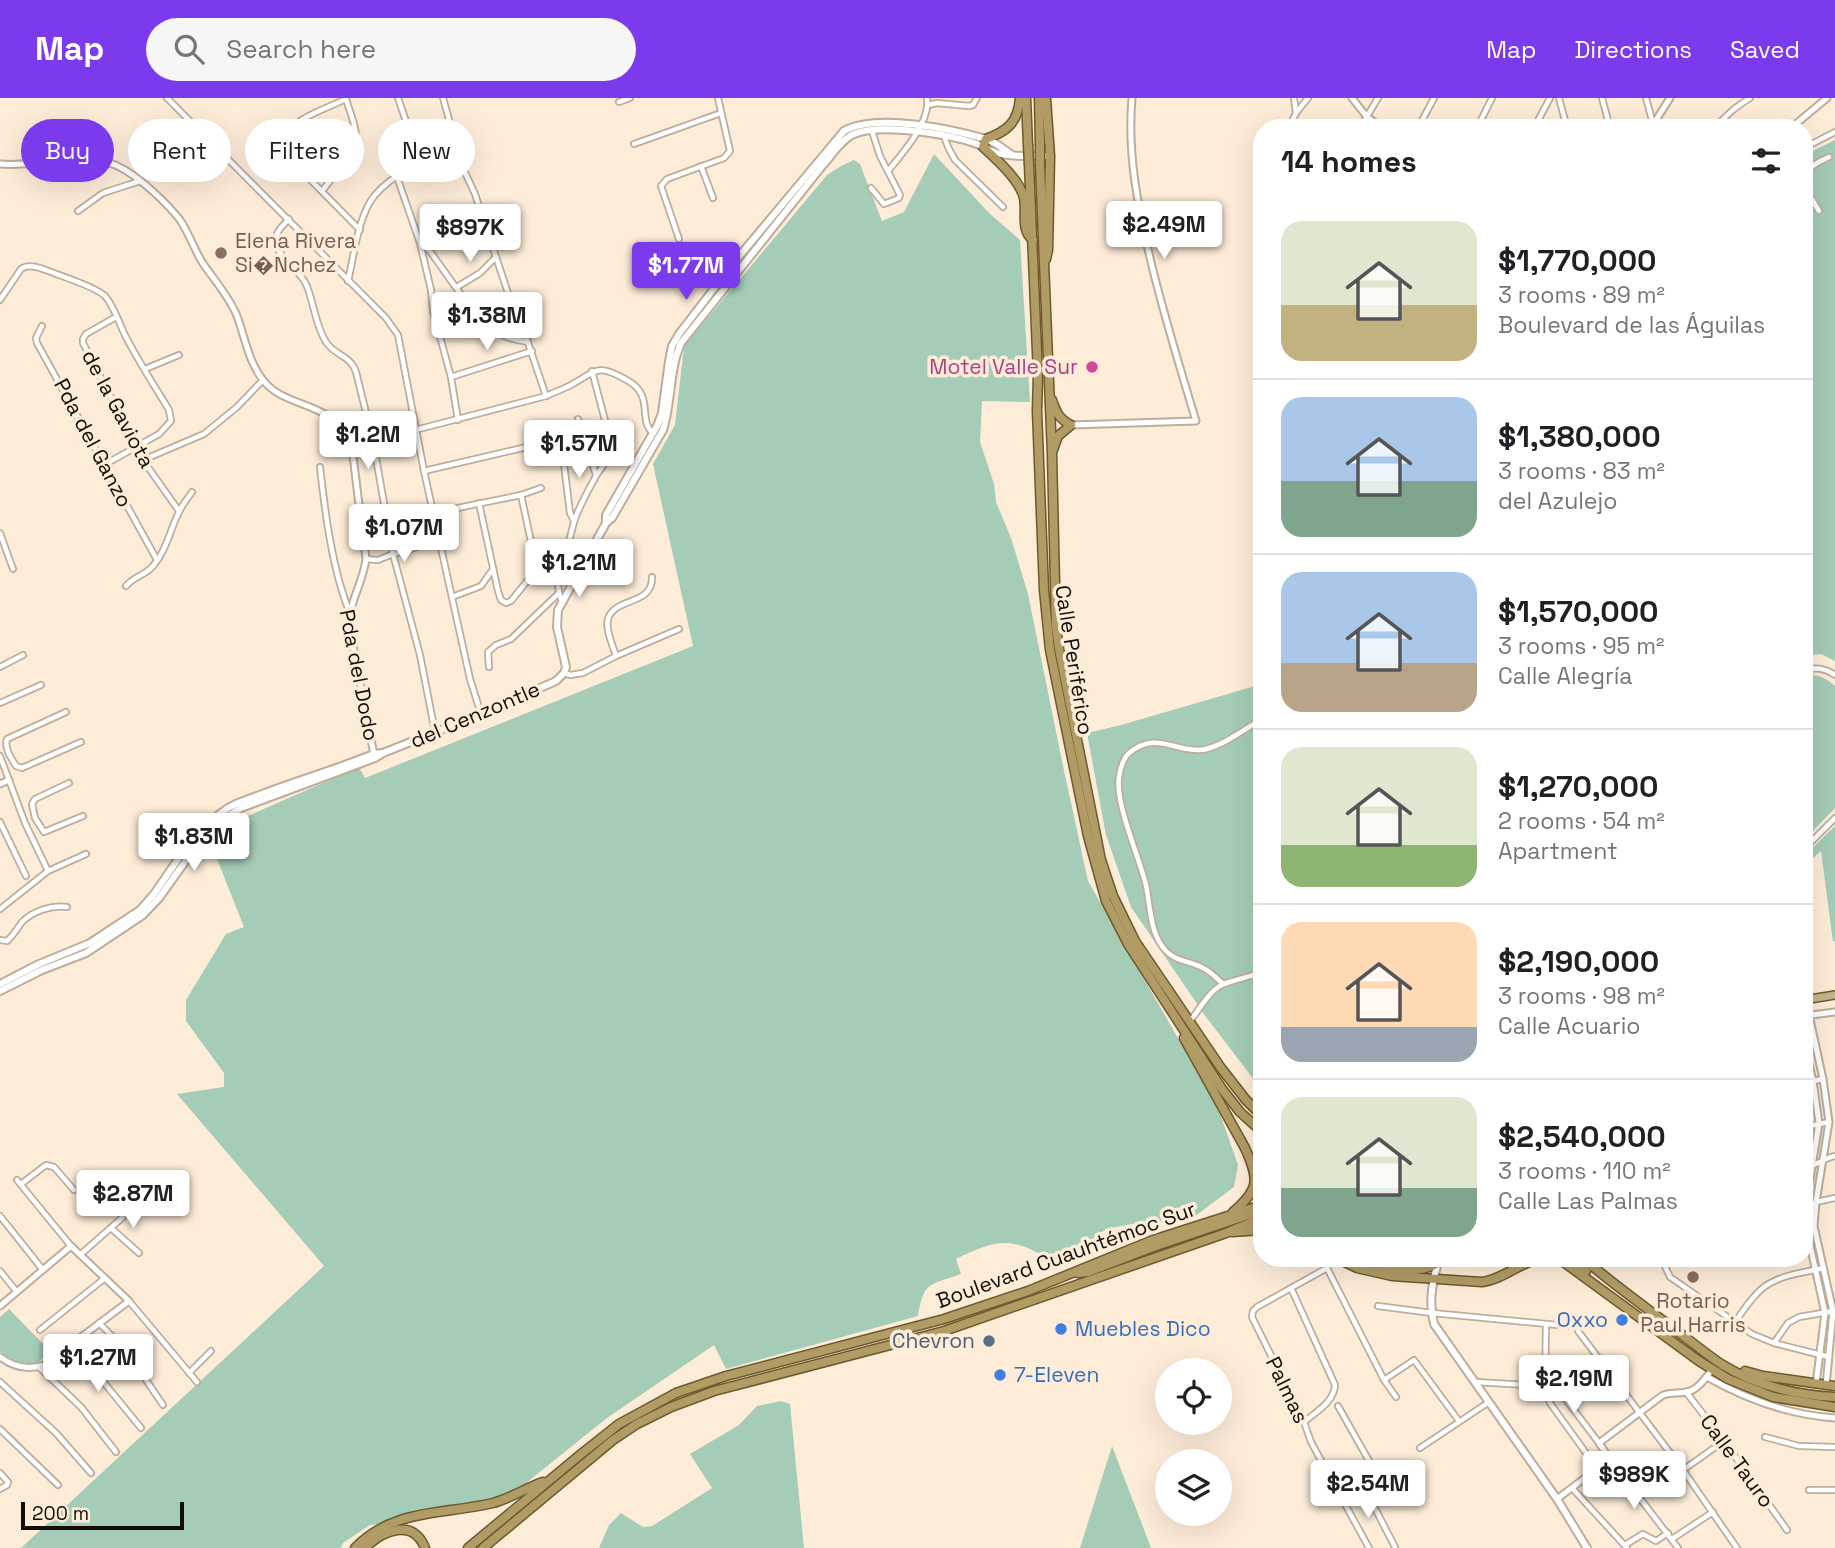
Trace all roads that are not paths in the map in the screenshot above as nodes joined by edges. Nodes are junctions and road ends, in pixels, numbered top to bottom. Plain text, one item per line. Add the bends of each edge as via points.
1 (167, 98) edge
2 (346, 98) edge
3 (398, 98) edge
4 (443, 98) edge
5 (630, 98) edge
6 (718, 98) edge
7 (927, 98) edge
8 (977, 98) edge
9 (1020, 98) edge
10 (1026, 98) edge
11 (1039, 98) edge
12 (1046, 98) edge
13 (1132, 98) edge
14 (1294, 98) edge
15 (1308, 98) edge
16 (1352, 98) edge
17 (1378, 98) edge
18 (1434, 98) edge
19 (1492, 98) edge
20 (1550, 98) edge
21 (1559, 98) edge
22 (1602, 98) edge
23 (1646, 98) edge
24 (1670, 98) edge
25 (1750, 98) edge
26 (1828, 98) edge
27 (619, 102) dead end
28 (928, 105) junction
29 (721, 113) junction
30 (1296, 113) junction
31 (1367, 117) junction
32 (405, 119) edge
33 (448, 119) edge
34 (1293, 119) edge
35 (1370, 119) edge
36 (1423, 119) edge
37 (1481, 119) edge
38 (1539, 119) edge
39 (1565, 119) edge
40 (1608, 119) edge
41 (1650, 119) edge
42 (1656, 119) edge
43 (1722, 119) edge
44 (1802, 119) edge
45 (922, 124) junction
46 (872, 131) junction
47 (917, 131) junction
48 (1835, 132) edge
49 (944, 136) junction
50 (985, 143) junction
51 (1813, 143) edge
52 (634, 144) dead end
53 (1050, 156) junction
54 (1829, 157) dead end
55 (0, 164) edge
56 (1813, 165) edge
57 (701, 166) junction
58 (888, 171) junction
59 (128, 172) edge
60 (137, 182) edge
61 (141, 182) edge
62 (390, 182) edge
63 (399, 182) edge
64 (469, 182) edge
65 (871, 188) dead end
66 (322, 191) junction
67 (713, 198) dead end
68 (1813, 201) edge
69 (1003, 207) dead end
70 (78, 211) dead end
71 (1819, 211) dead end
72 (289, 219) junction
73 (360, 230) junction
74 (679, 239) dead end
75 (1033, 240) junction
76 (420, 243) junction
77 (497, 256) junction
78 (1043, 270) junction
79 (348, 281) junction
80 (457, 288) junction
81 (0, 300) edge
82 (116, 317) junction
83 (42, 326) dead end
84 (528, 342) junction
85 (532, 351) junction
86 (179, 355) dead end
87 (145, 369) junction
88 (592, 371) junction
89 (451, 377) junction
90 (263, 380) junction
91 (1048, 387) junction
92 (546, 396) junction
93 (578, 419) dead end
94 (458, 420) junction
95 (1070, 425) junction
96 (416, 430) junction
97 (653, 433) junction
98 (373, 441) junction
99 (137, 447) junction
100 (1052, 454) junction
101 (143, 460) junction
102 (104, 465) junction
103 (320, 467) dead end
104 (424, 471) junction
105 (597, 475) junction
106 (541, 488) dead end
107 (192, 492) dead end
108 (521, 495) junction
109 (479, 503) junction
110 (180, 511) junction
111 (433, 513) junction
112 (574, 522) junction
113 (606, 523) junction
114 (0, 533) edge
115 (439, 541) junction
116 (393, 554) junction
117 (366, 559) junction
118 (157, 560) junction
119 (13, 569) dead end
120 (493, 569) junction
121 (652, 577) dead end
122 (126, 586) dead end
123 (558, 593) junction
124 (452, 597) junction
125 (562, 601) junction
126 (349, 611) junction
127 (679, 629) dead end
128 (23, 654) dead end
129 (616, 656) junction
130 (0, 667) edge
131 (489, 667) dead end
132 (1813, 668) edge
133 (564, 673) junction
134 (1835, 676) edge
135 (41, 685) dead end
136 (0, 703) edge
137 (66, 712) dead end
138 (481, 714) junction
139 (1253, 724) edge
140 (435, 732) junction
141 (81, 742) dead end
142 (9, 754) junction
143 (374, 756) junction
144 (0, 757) edge
145 (9, 780) junction
146 (69, 783) dead end
147 (0, 784) edge
148 (247, 802) junction
149 (83, 816) dead end
150 (35, 818) junction
151 (1835, 818) edge
152 (0, 822) edge
153 (25, 823) junction
154 (1813, 840) edge
155 (86, 854) dead end
156 (48, 871) junction
157 (26, 876) dead end
158 (66, 906) dead end
159 (0, 909) edge
160 (0, 940) edge
161 (1253, 975) edge
162 (0, 984) edge
163 (1224, 984) junction
164 (0, 992) edge
165 (1835, 995) edge
166 (1813, 999) edge
167 (1835, 1012) edge
168 (1813, 1014) edge
169 (1176, 1019) junction
170 (1190, 1021) junction
171 (1813, 1036) edge
172 (1814, 1040) joint
173 (1823, 1079) junction
174 (1813, 1080) joint
175 (1253, 1106) edge
176 (1829, 1122) junction
177 (1819, 1124) junction
178 (1253, 1125) edge
179 (1813, 1125) edge
180 (1835, 1156) edge
181 (1824, 1158) junction
182 (1813, 1160) edge
183 (1813, 1165) edge
184 (1253, 1167) edge
185 (17, 1180) dead end
186 (21, 1184) junction
187 (1253, 1186) edge
188 (74, 1190) dead end
189 (1835, 1198) edge
190 (1816, 1202) junction
191 (1813, 1204) edge
192 (1253, 1210) edge
193 (1253, 1211) edge
194 (0, 1216) edge
195 (123, 1217) dead end
196 (1226, 1217) junction
197 (1253, 1220) edge
198 (1253, 1221) edge
199 (111, 1227) junction
200 (1253, 1231) edge
201 (1226, 1233) junction
202 (71, 1246) junction
203 (139, 1253) dead end
204 (80, 1255) junction
205 (1813, 1260) edge
206 (1359, 1267) edge
207 (1391, 1267) edge
208 (1430, 1267) edge
209 (1439, 1267) edge
210 (1519, 1267) edge
211 (1574, 1267) edge
212 (1582, 1267) edge
213 (1593, 1267) edge
214 (1665, 1267) edge
215 (1327, 1268) joint
216 (1824, 1268) junction
217 (1587, 1269) junction
218 (44, 1270) junction
219 (1424, 1270) junction
220 (1815, 1270) junction
221 (0, 1271) edge
222 (1072, 1274) junction
223 (1089, 1275) junction
224 (105, 1278) junction
225 (1434, 1278) junction
226 (1610, 1282) junction
227 (1081, 1283) junction
228 (1291, 1288) junction
229 (1605, 1291) junction
230 (17, 1292) junction
231 (130, 1301) junction
232 (0, 1306) edge
233 (1378, 1306) dead end
234 (1834, 1311) edge
235 (1825, 1313) junction
236 (1432, 1314) junction
237 (1735, 1322) junction
238 (99, 1324) junction
239 (1546, 1324) junction
240 (1568, 1326) dead end
241 (40, 1330) dead end
242 (1578, 1331) dead end
243 (1774, 1343) junction
244 (67, 1349) junction
245 (211, 1351) dead end
246 (1819, 1355) junction
247 (1829, 1357) junction
248 (1, 1360) edge
249 (1722, 1364) junction
250 (39, 1367) junction
251 (1605, 1368) junction
252 (189, 1373) junction
253 (1710, 1373) junction
254 (1384, 1380) junction
255 (197, 1381) dead end
256 (0, 1382) edge
257 (1475, 1382) junction
258 (1555, 1385) dead end
259 (1815, 1385) junction
260 (1545, 1386) junction
261 (1830, 1386) edge
262 (1686, 1392) junction
263 (1565, 1397) junction
264 (1835, 1397) edge
265 (1396, 1398) dead end
266 (1489, 1402) junction
267 (163, 1405) dead end
268 (1338, 1406) dead end
269 (1835, 1407) edge
270 (1640, 1412) junction
271 (1835, 1418) edge
272 (1460, 1421) junction
273 (1304, 1422) junction
274 (141, 1428) dead end
275 (0, 1429) edge
276 (1765, 1437) dead end
277 (1724, 1441) junction
278 (1600, 1443) junction
279 (1835, 1447) edge
280 (1420, 1448) dead end
281 (116, 1452) dead end
282 (1586, 1453) dead end
283 (1610, 1459) junction
284 (1683, 1470) junction
285 (0, 1473) edge
286 (91, 1473) dead end
287 (549, 1480) junction
288 (58, 1485) dead end
289 (1572, 1488) junction
290 (0, 1489) edge
291 (1809, 1490) dead end
292 (1835, 1490) edge
293 (1366, 1491) junction
294 (1557, 1499) junction
295 (1345, 1504) junction
296 (1713, 1512) junction
297 (1787, 1530) dead end
298 (1668, 1533) junction
299 (1672, 1539) junction
300 (1626, 1546) edge
301 (1395, 1547) edge
302 (355, 1548) edge
303 (365, 1548) edge
304 (425, 1548) edge
305 (468, 1548) edge
306 (483, 1548) edge
307 (1368, 1548) edge
308 (1587, 1548) edge
309 (1678, 1548) edge
310 (1737, 1548) edge

1 - 72 street
2 - 66 street via 356,145
2 - 66 street via 302,119 279,141 284,153
3 - 32 street
4 - 33 street
5 - 27 street
6 - 29 street
7 - 28 street
8 - 28 street via 969,106
9 - 50 highway via 1011,124
10 - 75 highway, Calle Periférico, bridge
11 - 78 highway, Calle Periférico, bridge
12 - 53 highway
13 - 95 street via 1129,126 1134,184 1167,327 1196,421
14 - 30 street
15 - 30 street
16 - 31 street
17 - 31 street
18 - 36 street
19 - 37 street
20 - 38 street
21 - 39 street
22 - 40 street
23 - 41 street
24 - 42 street
25 - 43 street
26 - 44 street
28 - 45 street
29 - 52 street
29 - 57 street via 730,151
30 - 34 street
31 - 35 street
45 - 47 street
45 - 50 main road
45 - 97 main road via 860,125 840,135 679,334 668,361 662,413
46 - 47 main road
46 - 58 street
46 - 113 main road via 853,135 823,165 685,338 678,349 663,430
47 - 49 main road
47 - 58 street
48 - 51 street
49 - 50 main road
49 - 69 street via 955,160
50 - 53 main road via 997,153
50 - 75 highway via 1019,186 1027,233
53 - 78 highway via 1048,250
54 - 56 street
55 - 59 street via 93,158
57 - 67 street
57 - 74 street via 667,179 661,186
58 - 65 street via 899,198 884,204
60 - 70 street via 103,193
61 - 90 street via 180,220 229,300
62 - 73 street via 370,203
63 - 76 street
64 - 77 street
66 - 73 street
68 - 71 street
72 - 79 street
72 - 98 street via 277,231 275,245 306,286 326,343 354,365
73 - 79 street
75 - 169 highway, Calle Periférico via 1042,566 1050,649 1102,890 1128,944
76 - 80 street
76 - 89 street
77 - 80 street
77 - 84 street
78 - 91 highway, Calle Periférico
79 - 96 street via 398,335
80 - 84 street via 496,332
81 - 82 street via 24,266 43,269 100,293
82 - 87 street
82 - 99 street, de la Gaviota via 86,334 83,343
83 - 102 street, Pda del Ganzo via 37,343
84 - 85 street
85 - 89 street
85 - 92 street
86 - 87 street
87 - 99 street via 171,421
88 - 92 street
88 - 97 street via 611,371 634,383 642,392 647,425
88 - 105 street via 612,447
89 - 94 street
90 - 101 street via 204,433
90 - 117 street via 279,394 326,414 344,431 352,450
91 - 95 highway via 1057,415
91 - 100 highway, Calle Periférico
92 - 94 street
93 - 105 street
94 - 96 street
95 - 100 highway via 1058,436
96 - 98 street
96 - 104 street
97 - 113 main road via 606,515
98 - 116 street
99 - 101 street, de la Gaviota
99 - 102 street
100 - 170 highway, Calle Periférico via 1059,649 1101,860 1135,941
101 - 110 street, de la Gaviota
102 - 118 street, Pda del Ganzo
103 - 126 street, Pda del Dodo via 338,575
104 - 111 street
104 - 112 street via 552,444 563,456
105 - 112 street
106 - 108 street
107 - 110 street
108 - 109 street
108 - 120 street via 535,560 532,575 506,603 501,600
109 - 111 street
109 - 120 street
110 - 118 street
111 - 115 street
112 - 123 street
113 - 125 main road
114 - 119 street
115 - 116 street
115 - 124 street
116 - 117 street
116 - 140 street
117 - 126 street
118 - 122 street
120 - 124 street via 481,586
121 - 129 street via 648,593 609,615
123 - 125 street
123 - 131 street via 511,639 490,649
124 - 138 street
125 - 133 main road via 557,627 566,662
126 - 143 street, Pda del Dodo
127 - 129 street
128 - 130 street
129 - 133 street via 583,673
132 - 134 street
133 - 138 main road, del Cenzontle via 556,681
135 - 136 street
137 - 142 street via 7,739
138 - 140 main road, del Cenzontle
139 - 163 street via 1201,750 1155,741 1138,747 1126,755 1119,777 1160,945 1183,962 1213,973
140 - 143 main road, del Cenzontle
141 - 142 street via 22,768
142 - 144 street
143 - 148 main road, del Cenzontle
144 - 145 street
145 - 147 street
145 - 153 street
146 - 150 street via 35,799
148 - 162 main road via 201,829 154,894 132,916 90,943
148 - 164 main road via 205,834 151,909 86,953
149 - 150 street via 44,832
150 - 153 street
151 - 154 street
152 - 157 street
153 - 156 street
155 - 156 street
156 - 159 street
158 - 160 street via 28,917 11,938
161 - 163 street
163 - 170 street
165 - 166 main road
167 - 168 street
169 - 178 highway, Calle Periférico via 1233,1104
169 - 184 highway
170 - 175 highway, Calle Periférico
171 - 172 street
172 - 173 street
173 - 174 street
173 - 176 street
174 - 177 street
176 - 177 street
176 - 181 street
177 - 179 street
177 - 182 street
180 - 181 street
181 - 183 street
181 - 190 street
185 - 186 street
186 - 188 street via 50,1165
186 - 202 street
187 - 196 highway via 1251,1195
189 - 190 street
190 - 191 street
190 - 216 street via 1814,1226
192 - 196 highway, Boulevard Cuauhtémoc Sur
193 - 223 highway
194 - 218 street
195 - 199 street
196 - 222 highway, Boulevard Cuauhtémoc Sur via 1153,1240
197 - 223 highway
198 - 201 highway, Boulevard Cuauhtémoc Sur
199 - 203 street
199 - 204 street
200 - 201 highway
201 - 227 highway, Boulevard Cuauhtémoc Sur
202 - 204 street
202 - 218 street
204 - 224 street
205 - 220 street
206 - 225 highway via 1392,1276
207 - 219 highway
208 - 219 highway
209 - 225 main road
210 - 225 highway via 1490,1281
211 - 229 highway
212 - 217 highway
213 - 226 highway
214 - 237 street via 1670,1277
215 - 228 street
215 - 254 street
216 - 220 street
216 - 234 street
217 - 226 highway
217 - 229 highway
218 - 230 street
219 - 225 main road
220 - 235 street
220 - 237 street via 1765,1286
221 - 230 street
222 - 223 highway
222 - 287 highway, Boulevard Cuauhtémoc Sur via 944,1319 702,1383 620,1424
223 - 227 highway
224 - 231 street
224 - 241 street
225 - 236 main road
226 - 249 highway
227 - 306 highway, Boulevard Cuauhtémoc Sur via 944,1331 700,1395 671,1407 613,1440
228 - 273 street via 1335,1385 1332,1399
228 - 273 street, Palmas via 1257,1307 1252,1317
229 - 253 highway
230 - 232 street
231 - 238 street
231 - 252 street
233 - 236 street
234 - 235 street
234 - 247 street
235 - 243 street via 1788,1323
235 - 246 street
236 - 239 street
236 - 257 main road via 1437,1329
237 - 243 street
238 - 244 street
238 - 267 street via 125,1349
239 - 240 street
239 - 260 street
242 - 251 street
243 - 246 street
244 - 250 street
244 - 274 street via 101,1379
245 - 252 street
246 - 247 street
246 - 259 street
247 - 261 street
248 - 250 street
249 - 259 highway
249 - 264 highway via 1777,1388
250 - 281 street via 81,1408
251 - 263 street
251 - 270 street
252 - 255 street
253 - 262 street
253 - 269 highway via 1773,1397
253 - 271 street via 1735,1392 1765,1404
254 - 265 street
254 - 272 street via 1415,1360
256 - 286 street via 61,1438
257 - 260 street
257 - 266 main road
258 - 263 street
259 - 261 highway
260 - 282 street via 1550,1403
262 - 270 street via 1663,1395
262 - 277 street, Calle Tauro
263 - 278 street
266 - 272 street
266 - 294 main road
268 - 293 street via 1381,1482
270 - 278 street
270 - 284 street
272 - 280 street
273 - 295 street, Palmas
275 - 288 street
276 - 279 street via 1799,1446
277 - 284 street
277 - 297 street, Calle Tauro
278 - 283 street
283 - 289 street
283 - 298 street
284 - 296 street
285 - 290 street via 8,1482
287 - 302 highway via 507,1499 394,1521
287 - 305 highway
289 - 294 street
289 - 300 street
291 - 292 street
293 - 295 street
293 - 301 street
294 - 308 main road
295 - 307 street, Palmas
296 - 299 street
296 - 310 street
298 - 299 street
298 - 300 street via 1656,1541 1643,1534
299 - 309 street
303 - 304 highway via 380,1535 400,1529 417,1535

